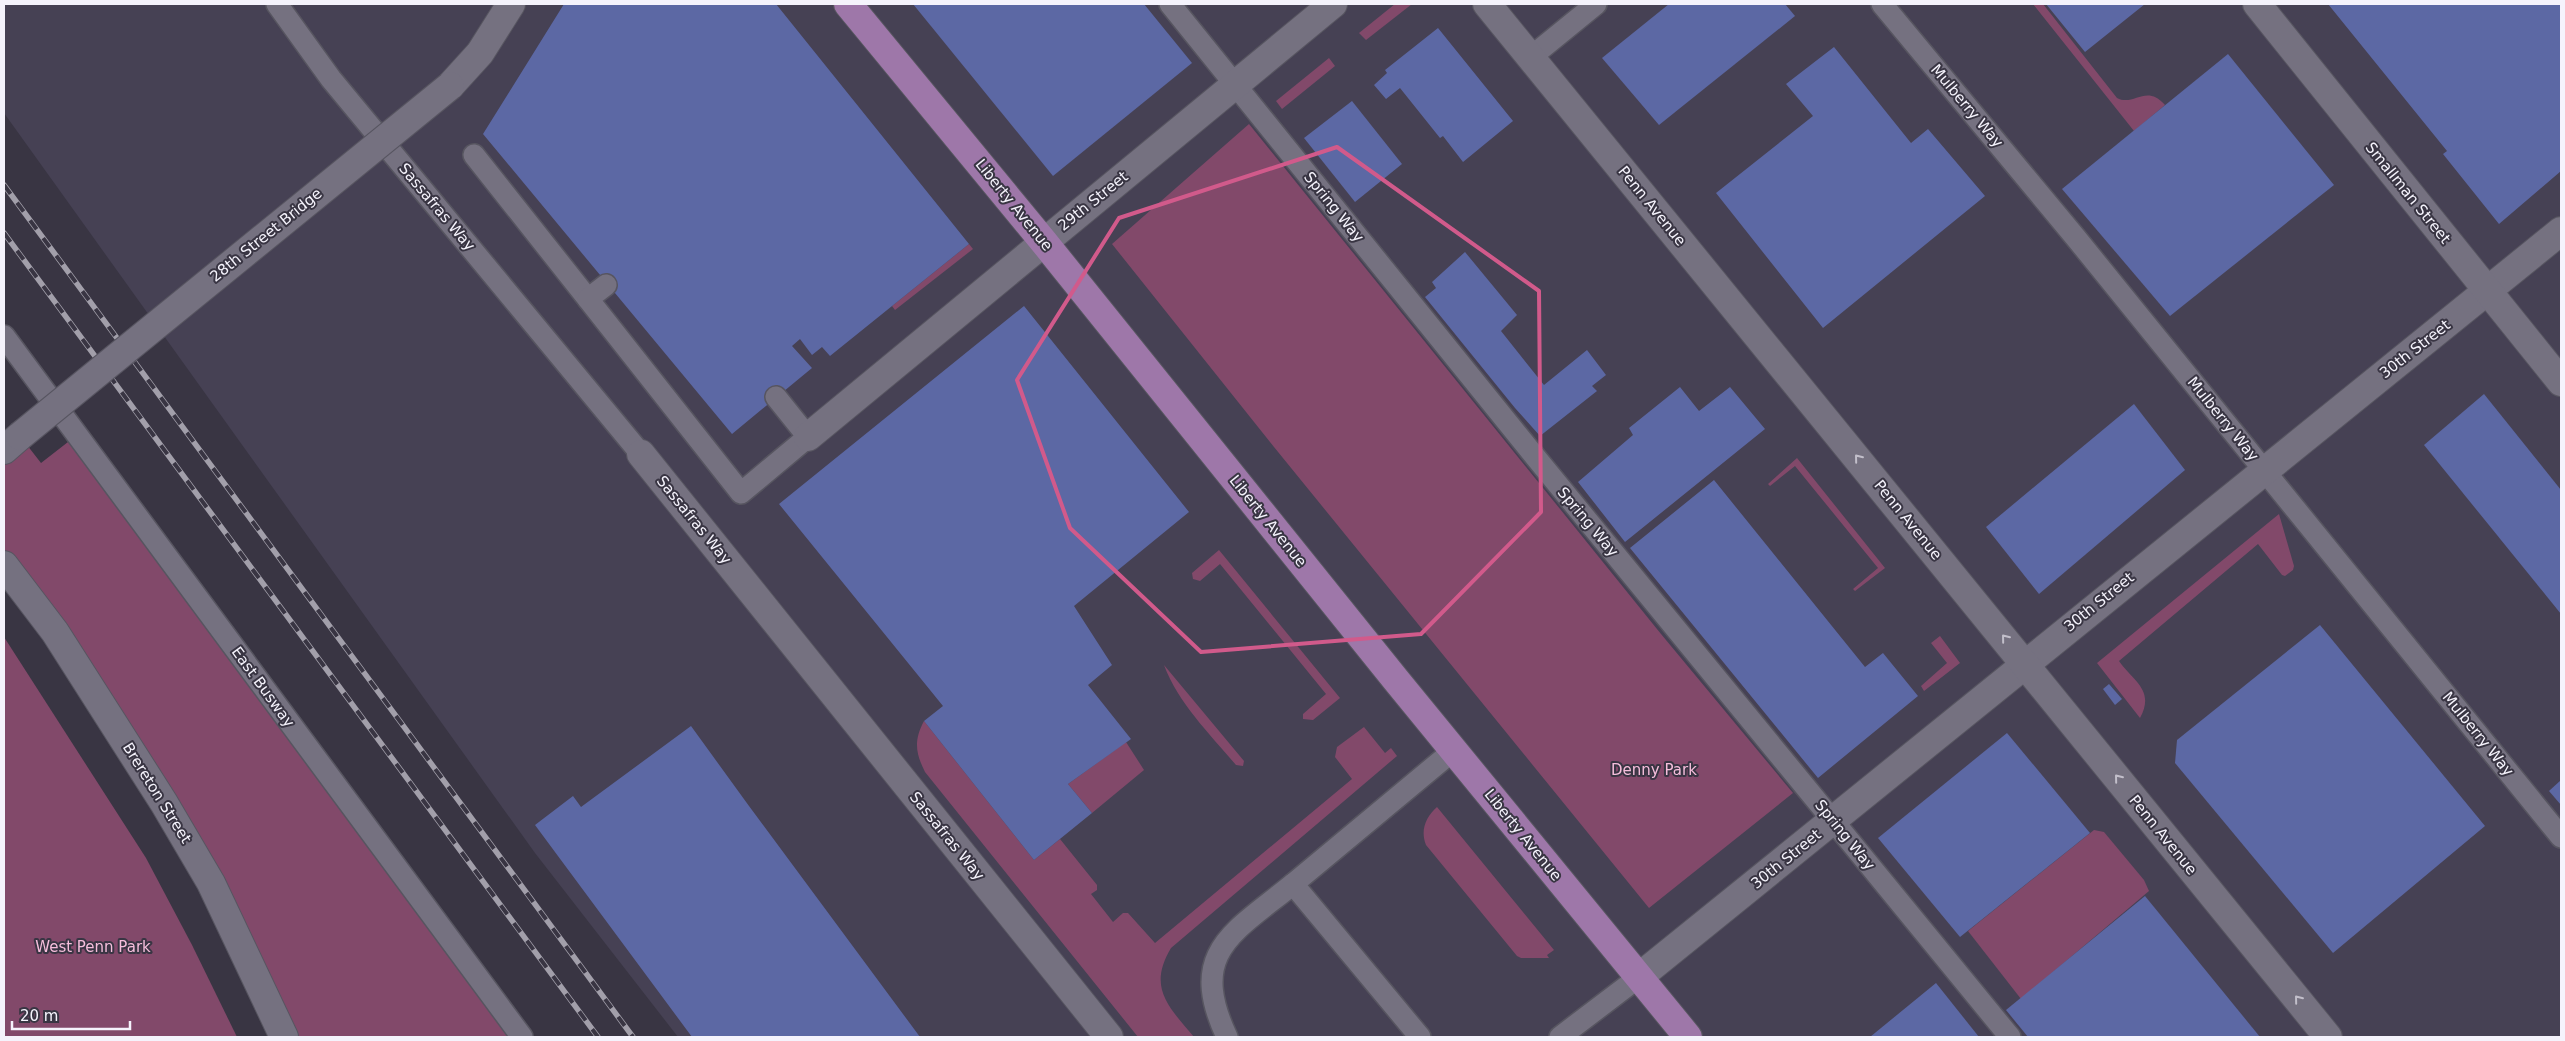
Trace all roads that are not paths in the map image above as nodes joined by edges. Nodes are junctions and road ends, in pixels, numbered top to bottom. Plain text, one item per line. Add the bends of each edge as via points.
1 (278, 4) edge
2 (511, 4) edge
3 (848, 4) edge
4 (1170, 4) edge
5 (1333, 4) edge
6 (1487, 4) edge
7 (1596, 4) edge
8 (1882, 4) edge
9 (2257, 4) edge
10 (1531, 57) junction
11 (1235, 84) junction
12 (474, 155) dead end
13 (2561, 231) edge
14 (1043, 241) junction
15 (606, 285) dead end
16 (2488, 292) junction
17 (588, 299) junction
18 (4, 336) edge
19 (2561, 382) edge
20 (776, 397) dead end
21 (808, 437) junction
22 (12, 443) edge
23 (641, 454) joint
24 (2264, 470) junction
25 (4, 564) edge
26 (2025, 663) junction
27 (1454, 750) junction
28 (1834, 820) junction
29 (2561, 837) edge
30 (1293, 884) junction
31 (1640, 976) junction
32 (284, 1037) edge
33 (522, 1037) edge
34 (1109, 1037) edge
35 (1227, 1037) edge
36 (1420, 1037) edge
37 (1560, 1037) edge
38 (1688, 1037) edge
39 (2010, 1037) edge
40 (2328, 1037) edge

1 - 23 lane, Sassafras Way via 336,85
2 - 22 street, 28th Street Bridge, bridge via 480,54 450,86
3 - 14 main road, Liberty Avenue
4 - 11 lane, Spring Way
5 - 11 street, 29th Street
6 - 10 street, Penn Avenue
7 - 10 lane
8 - 24 lane, Mulberry Way
9 - 16 street, Smallman Street
26 -> 10 street, Penn Avenue
11 - 14 street, 29th Street
11 - 28 lane, Spring Way via 1536,459
12 - 17 lane
13 - 16 street, 30th Street
14 - 21 street, 29th Street
14 - 27 main road, Liberty Avenue
15 - 17 lane
16 - 19 street, Smallman Street
16 - 24 street, 30th Street
17 - 21 lane via 741,493
18 - 33 lane, East Busway
20 - 21 lane
23 - 34 street, Sassafras Way
24 - 26 street, 30th Street
24 - 29 lane, Mulberry Way
25 - 32 street, Brereton Street via 55,632 164,803 211,883
26 - 28 street, 30th Street
40 -> 26 street, Penn Avenue
27 - 30 lane
27 - 31 main road, Liberty Avenue
28 - 31 street, 30th Street
28 - 39 lane, Spring Way
30 - 35 lane via 1234,932 1221,947 1211,970 1211,992
30 - 36 lane
31 - 37 lane
31 - 38 main road, Liberty Avenue

